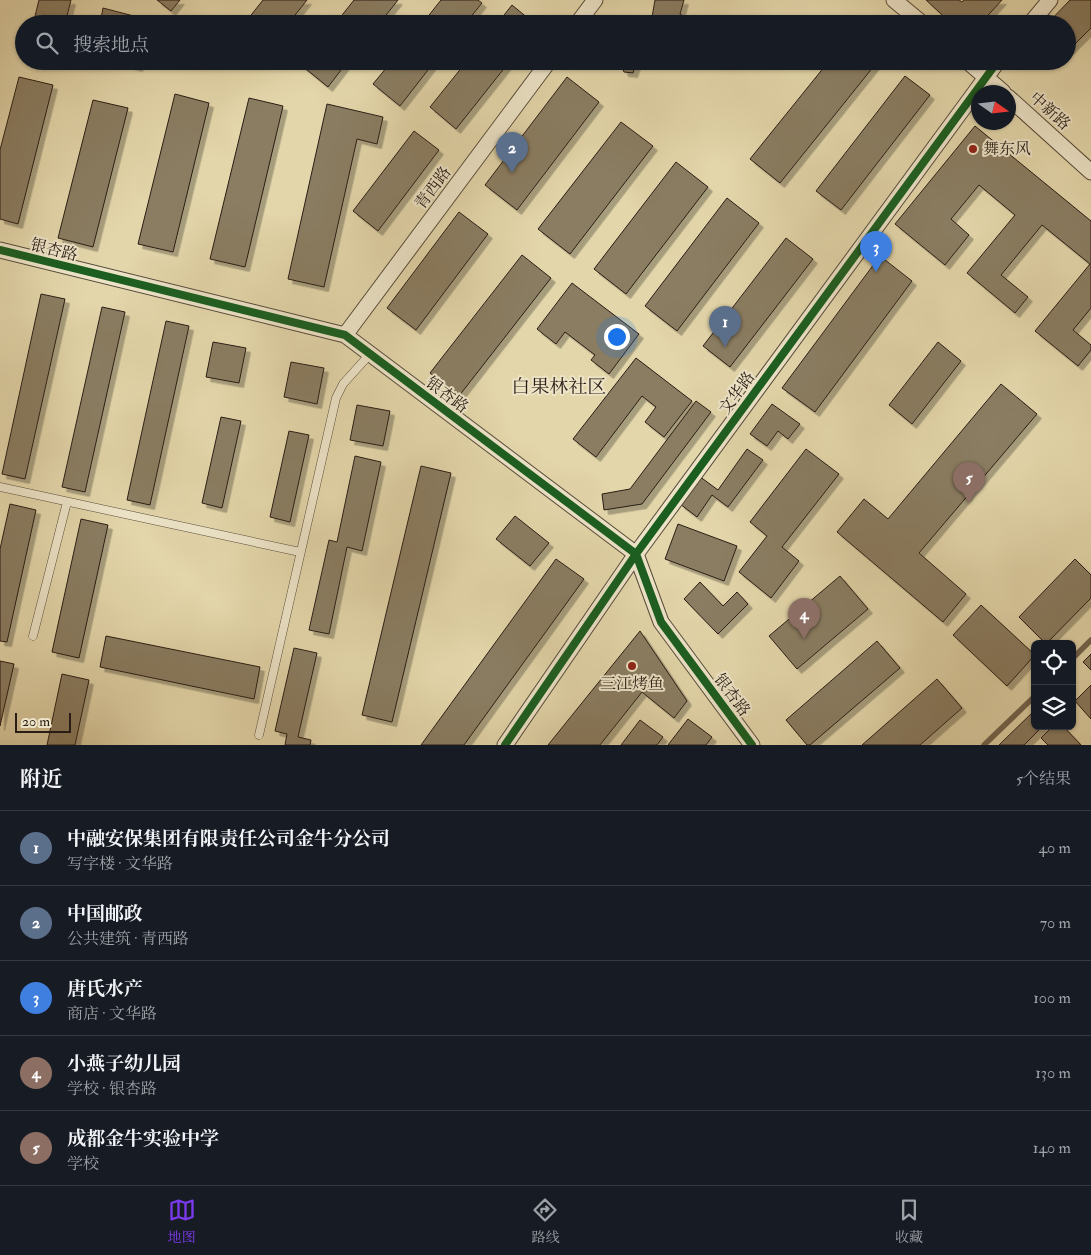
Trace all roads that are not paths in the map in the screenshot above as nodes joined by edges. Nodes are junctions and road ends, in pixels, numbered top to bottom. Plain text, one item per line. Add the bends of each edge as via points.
1 (594, 0) edge
2 (894, 0) edge
3 (1050, 0) edge
4 (583, 15) edge
5 (912, 15) edge
6 (1038, 15) edge
7 (542, 70) edge
8 (978, 70) edge
9 (990, 70) edge
10 (985, 76) junction
11 (995, 85) edge
12 (1016, 104) edge
13 (1091, 172) edge
14 (0, 250) edge
15 (345, 336) junction
16 (370, 354) junction
17 (0, 487) edge
18 (67, 502) junction
19 (300, 552) junction
20 (636, 554) junction
21 (33, 636) dead end
22 (259, 735) dead end
23 (505, 745) edge
24 (752, 745) edge

1 - 4 street
2 - 5 street
3 - 6 street
7 - 15 street, 青西路
8 - 10 street
9 - 10 street, 文华路
10 - 11 street
10 - 20 street, 文华路
12 - 13 street, 中新路
14 - 15 street, 银杏路
15 - 16 street, 银杏路
16 - 19 lane via 343,384 336,398
16 - 20 street, 银杏路
17 - 18 lane
18 - 19 lane
18 - 21 lane
19 - 22 lane
20 - 23 street, 文华路
20 - 24 street, 银杏路 via 661,622

